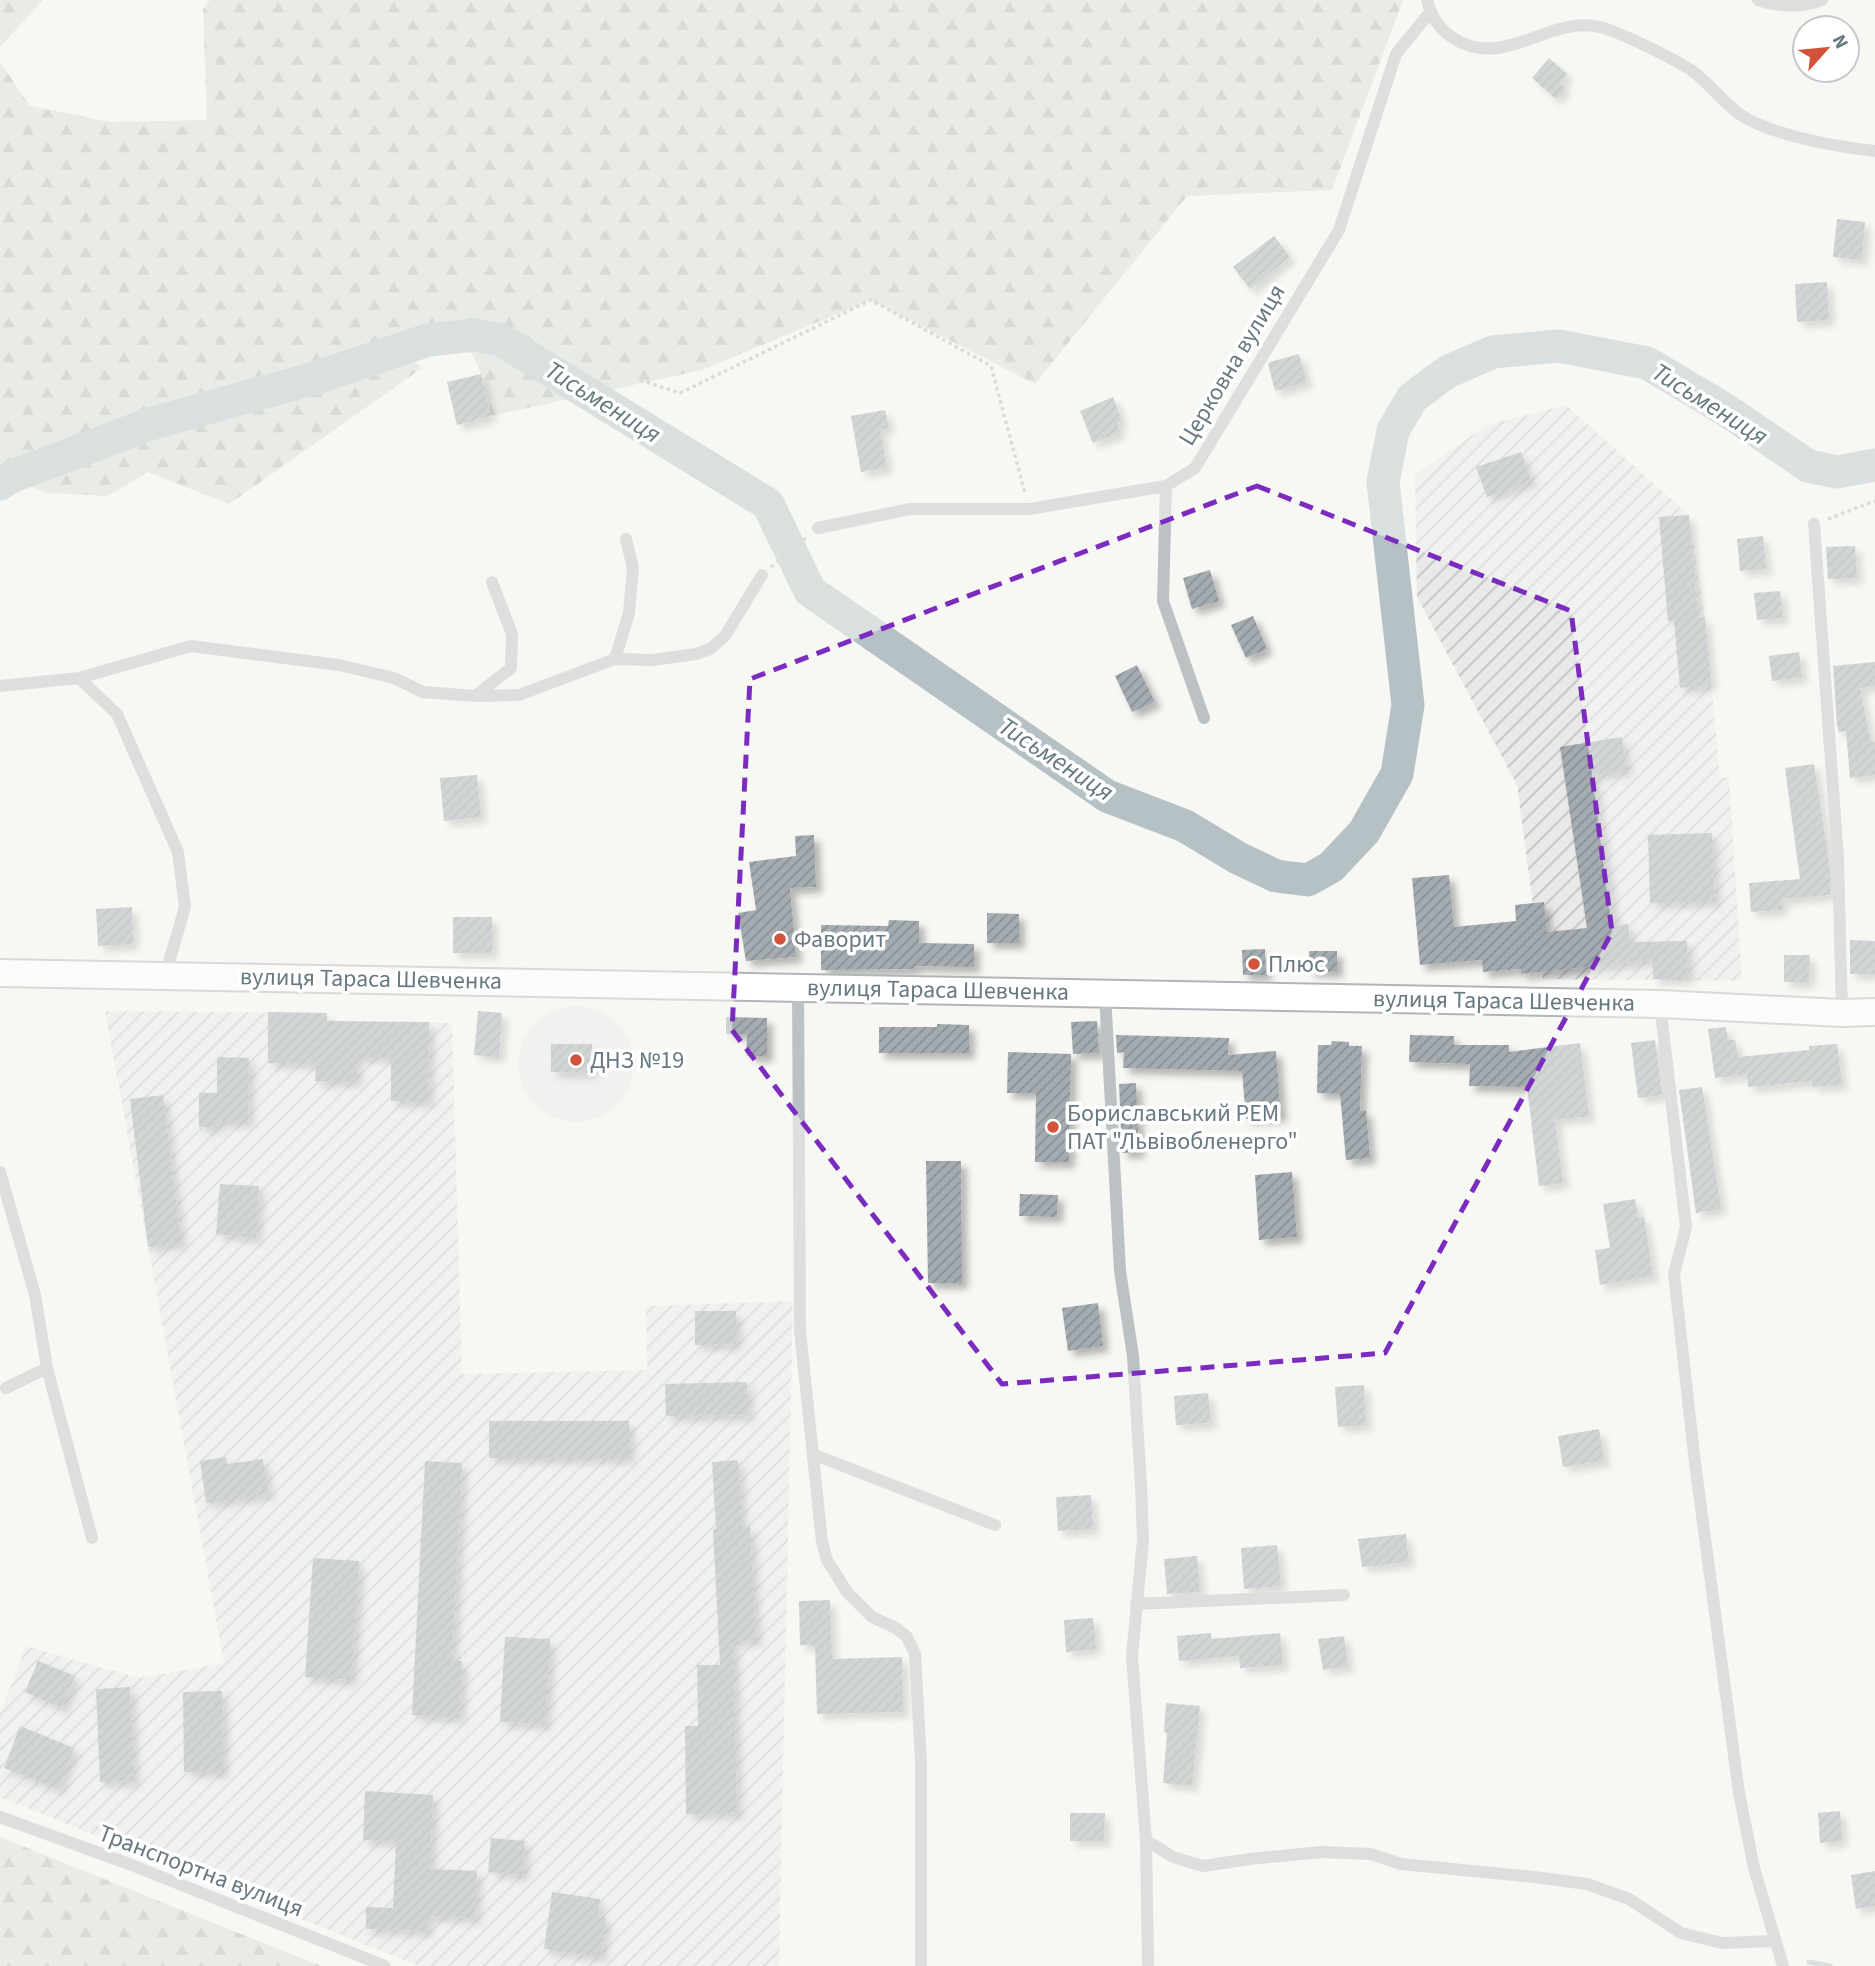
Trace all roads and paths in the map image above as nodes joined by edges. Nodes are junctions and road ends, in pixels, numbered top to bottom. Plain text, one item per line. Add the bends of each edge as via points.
1 (1758, 0) edge
2 (1822, 0) edge
3 (1428, 6) edge
4 (1875, 151) edge
5 (640, 380) dead end
6 (1166, 486) junction
7 (1875, 501) edge
8 (1029, 509) junction
9 (1814, 524) joint
10 (818, 527) joint
11 (626, 539) dead end
12 (762, 575) joint
13 (492, 582) dead end
14 (615, 659) junction
15 (79, 678) junction
16 (0, 686) edge
17 (475, 696) junction
18 (1204, 718) dead end
19 (0, 973) edge
20 (165, 976) junction
21 (798, 986) junction
22 (1105, 994) junction
23 (1660, 1004) junction
24 (1875, 1012) edge
25 (1842, 1013) junction
26 (0, 1172) edge
27 (47, 1368) junction
28 (6, 1388) dead end
29 (815, 1455) junction
30 (995, 1525) dead end
31 (92, 1538) dead end
32 (1344, 1595) dead end
33 (1136, 1604) junction
34 (0, 1817) edge
35 (1146, 1840) junction
36 (1775, 1941) junction
37 (385, 1966) edge
38 (921, 1966) edge
39 (1148, 1966) edge
40 (1783, 1966) edge

1 - 2 street via 1810,5
3 - 4 street, Церковна вулиця via 1443,32 1463,45 1486,50 1516,46 1565,27 1586,24 1610,29 1691,71 1740,114 1768,127 1833,146
3 - 6 street, Церковна вулиця via 1396,54 1339,230 1195,468
5 - 8 path via 680,393 871,300 991,366
6 - 8 street, Церковна вулиця
6 - 18 street via 1163,601
7 - 9 path
8 - 10 street, Церковна вулиця via 909,509
9 - 25 street via 1838,859
10 - 12 path
11 - 14 street via 633,568 629,613
12 - 14 street via 725,636 710,649 652,660
13 - 17 street via 512,634 511,668
14 - 17 street via 519,695
15 - 16 street
15 - 17 street via 191,646 339,665 394,678 423,692
15 - 20 street via 117,714 178,852 185,907
19 - 20 main road, вулиця Тараса Шевченка
20 - 21 main road, вулиця Тараса Шевченка
21 - 22 main road, вулиця Тараса Шевченка
21 - 29 street via 800,1331
22 - 23 main road, вулиця Тараса Шевченка
22 - 33 street via 1120,1271 1138,1430 1143,1540
23 - 25 main road, вулиця Тараса Шевченка
23 - 36 street via 1686,1227 1674,1274 1695,1463 1740,1793 1754,1868
24 - 25 main road, вулиця Тараса Шевченка
26 - 27 street via 35,1295
27 - 28 street
27 - 31 street
29 - 30 street
29 - 38 street via 827,1560 847,1592 872,1617 907,1637 915,1654 921,1762
32 - 33 street
33 - 35 street via 1132,1656
34 - 37 street, Транспортна вулиця
35 - 36 street via 1173,1857 1203,1866 1321,1852 1371,1854 1401,1864 1587,1884 1629,1899 1681,1933 1722,1943
35 - 39 street
36 - 40 street

